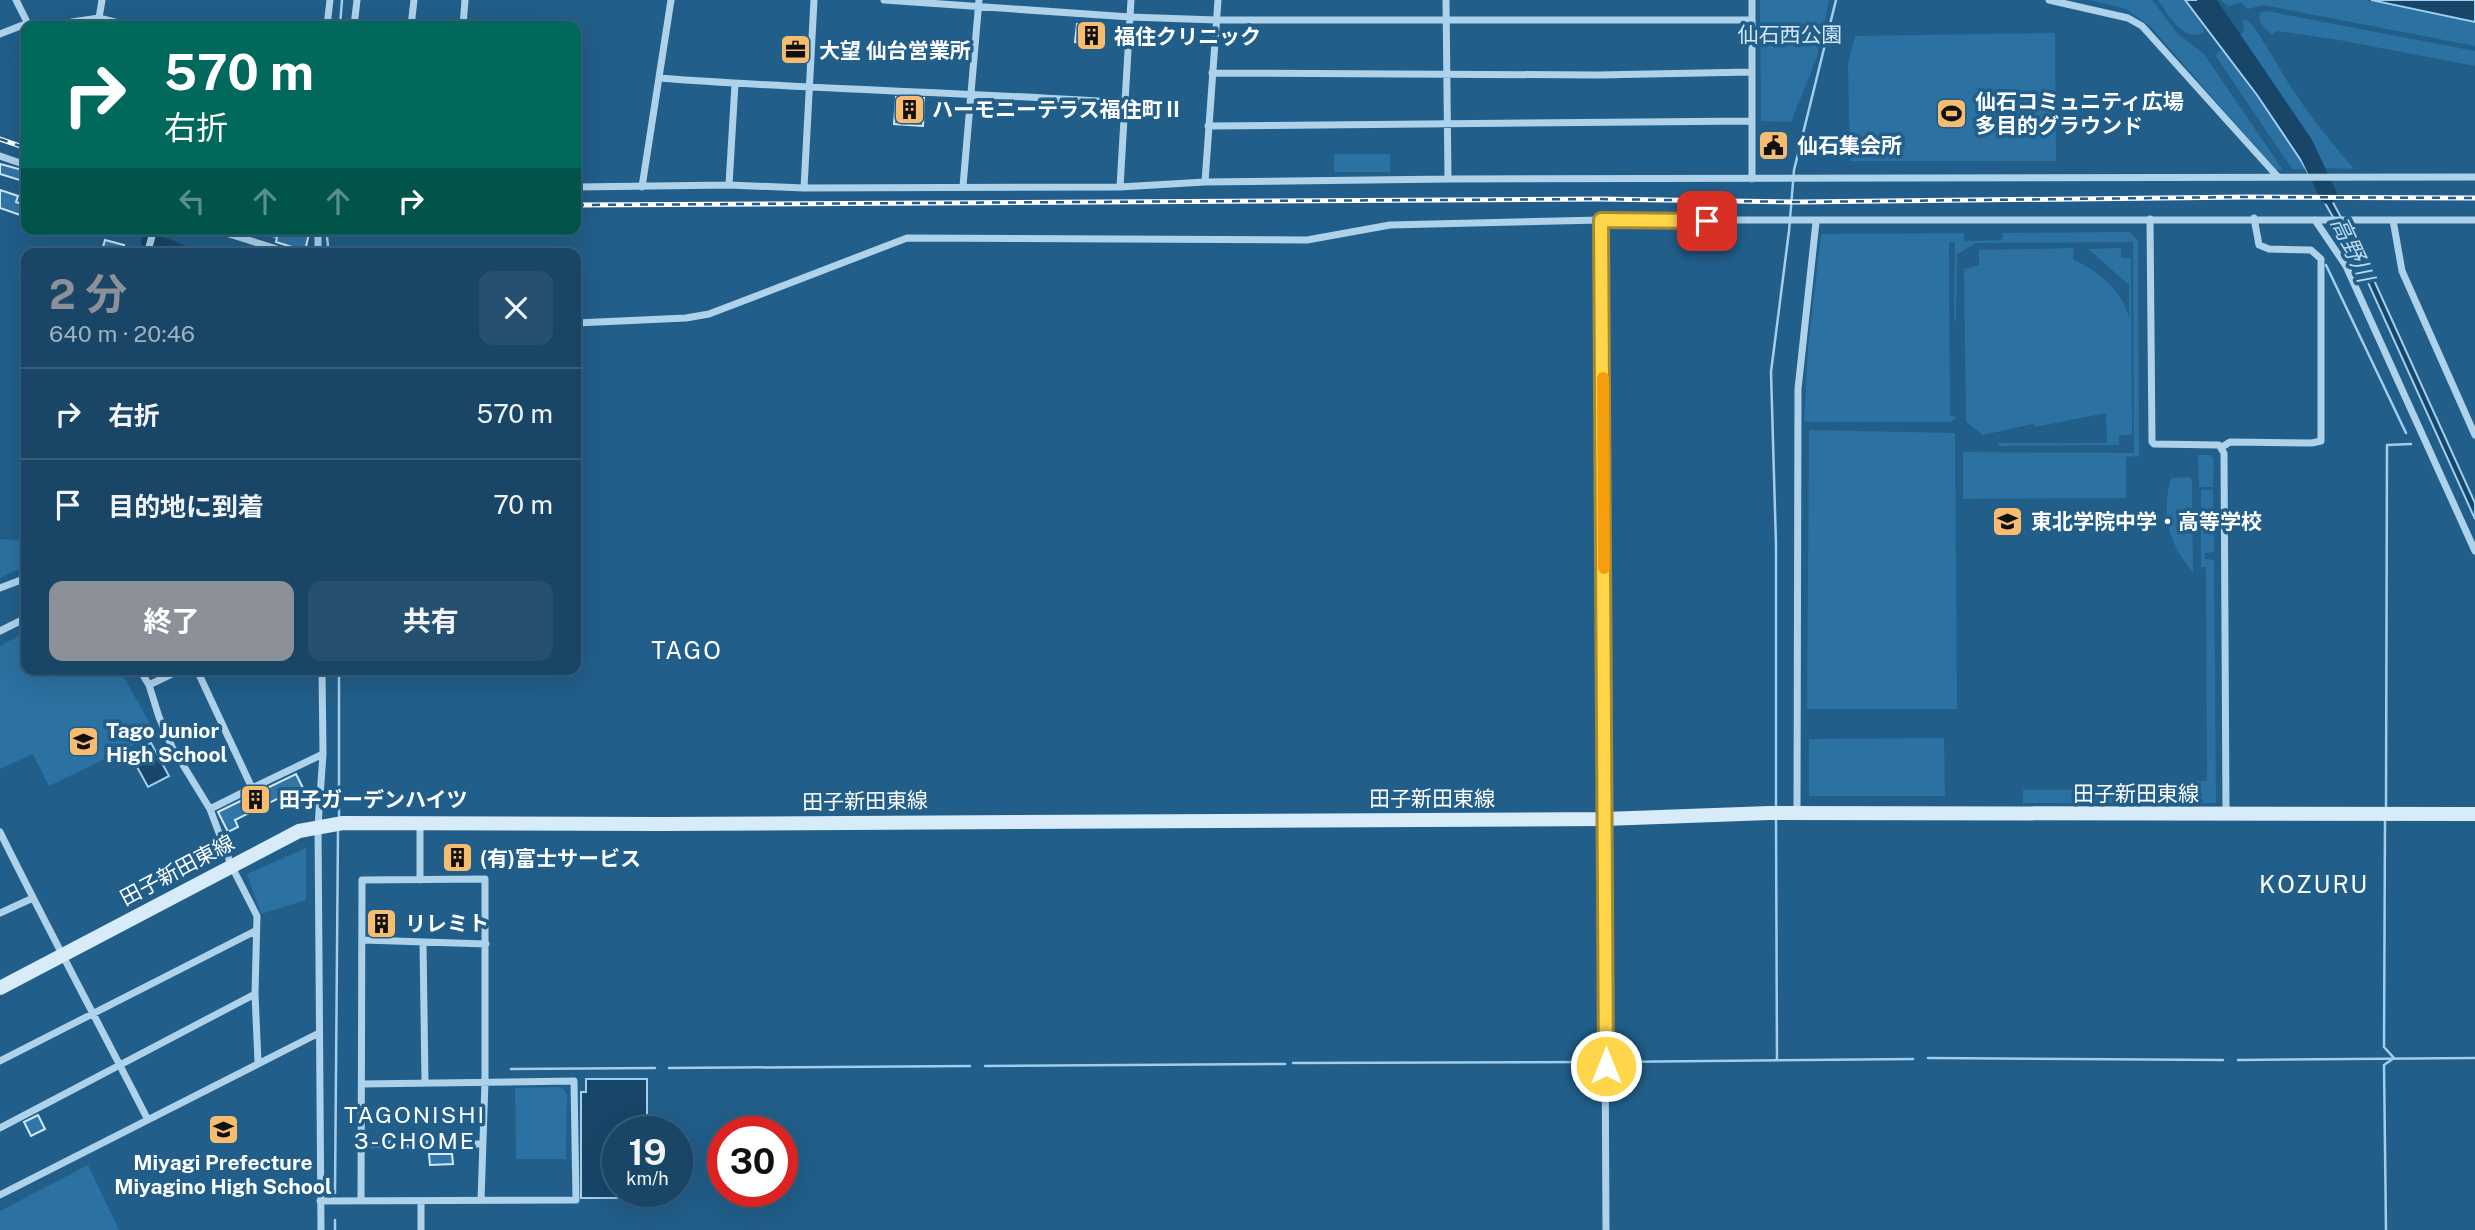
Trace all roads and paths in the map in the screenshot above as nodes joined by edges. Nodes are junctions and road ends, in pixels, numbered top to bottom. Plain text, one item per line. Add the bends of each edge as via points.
1 (16, 0) edge
2 (102, 0) edge
3 (330, 0) edge
4 (357, 0) edge
5 (414, 0) edge
6 (465, 0) edge
7 (671, 0) edge
8 (814, 0) edge
9 (884, 0) edge
10 (1131, 0) edge
11 (1217, 0) edge
12 (1446, 0) edge
13 (1752, 0) edge
14 (2049, 0) edge
15 (978, 3) edge
16 (2081, 3) edge
17 (1130, 17) junction
18 (1216, 20) junction
19 (1752, 20) junction
20 (27, 21) edge
21 (98, 21) edge
22 (328, 21) edge
23 (355, 21) edge
24 (412, 21) edge
25 (463, 21) edge
26 (1446, 21) junction
27 (21, 27) edge
28 (0, 34) edge
29 (1752, 72) junction
30 (1212, 73) junction
31 (1446, 75) junction
32 (659, 78) junction
33 (735, 84) junction
34 (811, 88) junction
35 (970, 93) junction
36 (1125, 103) junction
37 (1751, 121) junction
38 (1446, 124) junction
39 (1209, 126) junction
40 (0, 156) edge
41 (21, 163) edge
42 (2278, 177) junction
43 (2475, 177) edge
44 (1448, 179) junction
45 (1752, 179) junction
46 (1205, 182) junction
47 (729, 185) junction
48 (963, 186) junction
49 (581, 187) edge
50 (642, 187) junction
51 (1120, 187) junction
52 (804, 188) junction
53 (2254, 218) junction
54 (2150, 219) junction
55 (1601, 220) junction
56 (2315, 220) junction
57 (2393, 220) junction
58 (2475, 220) edge
59 (1816, 222) junction
60 (232, 235) edge
61 (274, 248) edge
62 (581, 323) edge
63 (2475, 435) edge
64 (2222, 447) junction
65 (2475, 551) edge
66 (21, 580) edge
67 (0, 588) edge
68 (21, 620) edge
69 (0, 631) edge
70 (143, 675) edge
71 (170, 675) edge
72 (199, 675) edge
73 (322, 675) edge
74 (149, 685) junction
75 (323, 754) junction
76 (252, 788) junction
77 (209, 809) junction
78 (1783, 813) junction
79 (2226, 813) junction
80 (2475, 814) edge
81 (1605, 819) junction
82 (331, 824) junction
83 (419, 824) junction
84 (0, 832) edge
85 (231, 865) junction
86 (420, 880) junction
87 (33, 898) junction
88 (0, 913) edge
89 (255, 931) junction
90 (364, 940) junction
91 (423, 943) junction
92 (486, 944) junction
93 (61, 957) junction
94 (0, 988) edge
95 (255, 995) junction
96 (95, 1015) junction
97 (319, 1032) junction
98 (0, 1061) edge
99 (258, 1062) junction
100 (121, 1066) junction
101 (425, 1082) junction
102 (485, 1082) junction
103 (362, 1084) junction
104 (148, 1120) junction
105 (0, 1128) edge
106 (360, 1144) junction
107 (482, 1144) junction
108 (0, 1195) edge
109 (361, 1200) junction
110 (481, 1200) junction
111 (320, 1201) junction
112 (421, 1201) junction
113 (321, 1230) edge
114 (421, 1230) edge
115 (1606, 1230) edge

1 - 20 street
2 - 21 street
3 - 22 street
4 - 23 street
5 - 24 street
6 - 25 street
7 - 32 street
8 - 34 street
9 - 15 street
10 - 17 street
11 - 18 street
12 - 26 street
13 - 19 street
14 - 16 street
15 - 17 street
15 - 35 street
16 - 42 street via 2142,26
17 - 18 street
17 - 36 street
18 - 26 street
18 - 30 street
19 - 26 street
19 - 29 street
26 - 31 street
27 - 28 street
29 - 31 street
29 - 37 street
30 - 31 street
30 - 39 street
31 - 38 street
32 - 33 street
32 - 50 street
33 - 34 street
33 - 47 street
34 - 35 street
34 - 52 street
35 - 36 street
35 - 48 street
36 - 51 street
37 - 38 street
37 - 45 street
38 - 39 street
38 - 44 street
39 - 46 street
40 - 41 street
42 - 43 street
42 - 45 street
44 - 45 street
44 - 46 street
46 - 51 street
47 - 50 street
47 - 52 street
48 - 51 street
48 - 52 street
49 - 50 street
53 - 54 street
53 - 56 street
53 - 64 street via 2259,245 2311,250 2321,259 2321,441 2230,442
54 - 59 street
54 - 64 street via 2152,442
55 - 59 street
55 - 62 street via 1390,225 1307,240 907,237 709,314
55 - 81 street
56 - 57 street
56 - 65 street via 2346,266
57 - 58 street
57 - 63 street via 2402,271
59 - 78 street via 1798,389
60 - 61 street
64 - 79 street
66 - 67 street
68 - 69 street
70 - 74 street
71 - 74 street
72 - 76 street
73 - 75 street
74 - 77 street via 172,747
75 - 76 street
75 - 82 street
76 - 77 street
77 - 85 street
78 - 79 street, 田子新田東線
78 - 81 street, 田子新田東線
79 - 80 street, 田子新田東線
81 - 83 street, 田子新田東線
81 - 115 street
82 - 83 street, 田子新田東線
82 - 85 street, 田子新田東線 via 299,831
82 - 97 street
83 - 86 street
84 - 87 street
85 - 89 street via 257,916
85 - 93 street, 田子新田東線
86 - 90 street via 362,880
86 - 92 street via 485,879
87 - 88 street
87 - 93 street
89 - 95 street
89 - 96 street
90 - 91 street
90 - 103 street
91 - 92 street
91 - 101 street
92 - 102 street
93 - 94 street, 田子新田東線
93 - 96 street
95 - 99 street
95 - 100 street
96 - 98 street
96 - 100 street
97 - 99 street
97 - 111 street
99 - 104 street
100 - 104 street
100 - 105 street
101 - 102 street
101 - 103 street
102 - 107 street
102 - 110 street via 574,1081 576,1200
103 - 106 street
104 - 108 street
106 - 107 street
106 - 109 street
107 - 110 street
109 - 111 street
109 - 112 street
110 - 112 street
111 - 113 street
112 - 114 street

